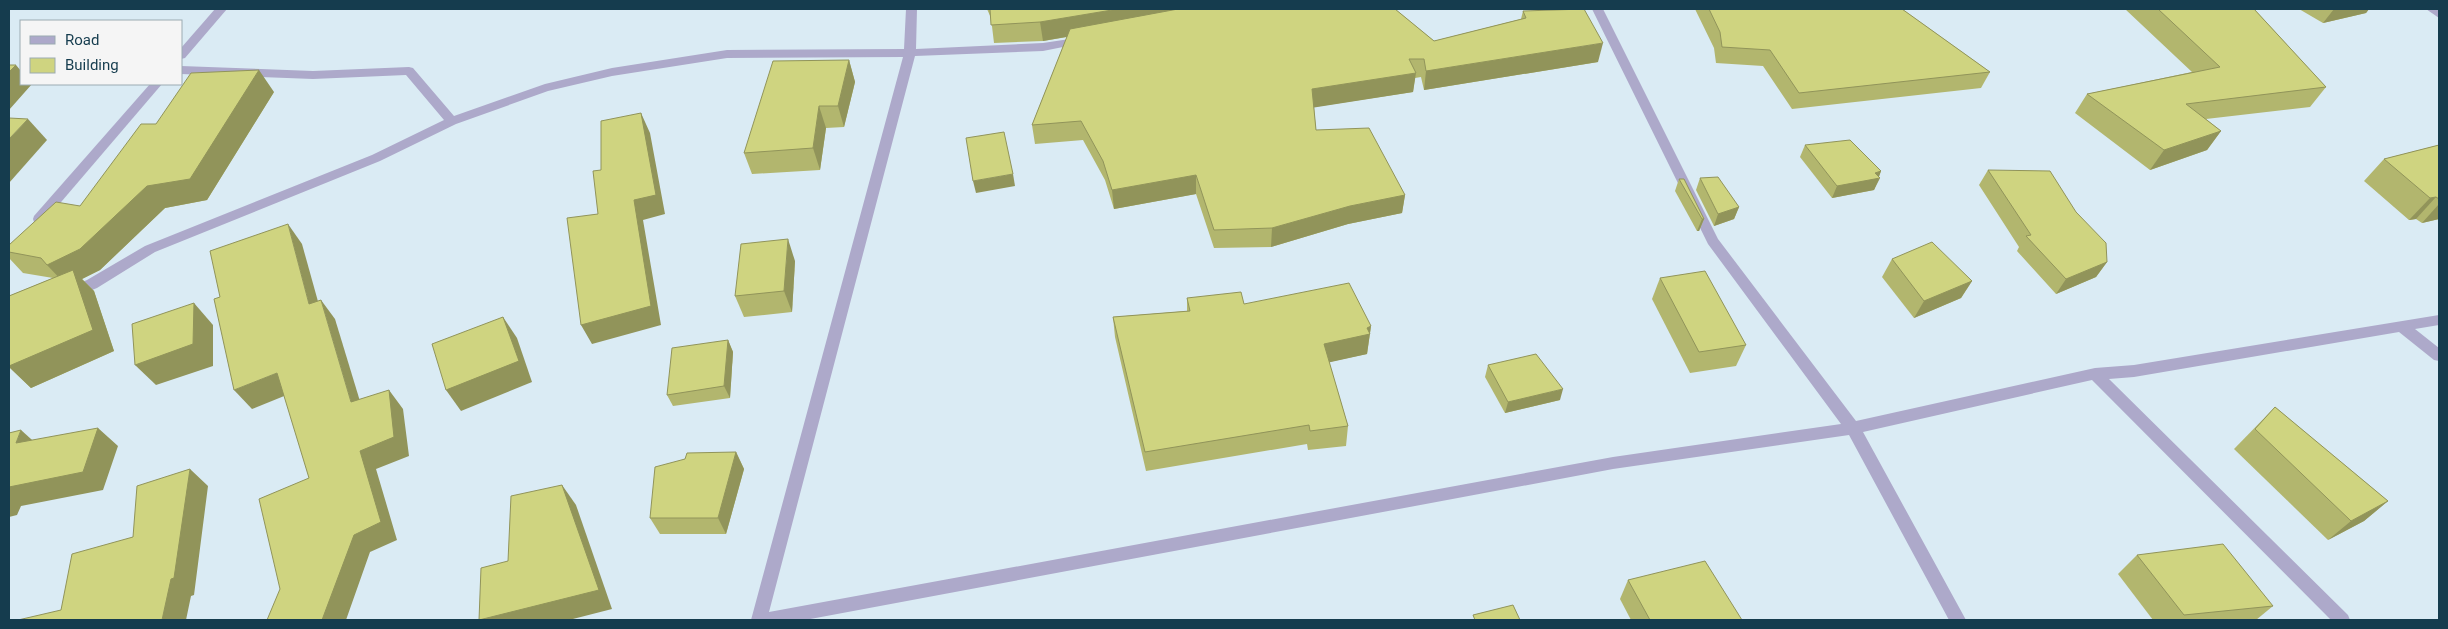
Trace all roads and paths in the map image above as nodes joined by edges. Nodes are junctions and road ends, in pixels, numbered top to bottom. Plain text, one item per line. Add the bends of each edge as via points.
1 (221, 9) edge
2 (911, 9) edge
3 (1597, 9) edge
4 (2431, 9) edge
5 (2439, 15) edge
6 (1099, 37) edge
7 (910, 53) junction
8 (182, 54) edge
9 (182, 70) edge
10 (155, 85) edge
11 (452, 121) junction
12 (30, 229) edge
13 (58, 300) edge
14 (2439, 320) edge
15 (2401, 326) junction
16 (2439, 356) edge
17 (2096, 374) junction
18 (1853, 428) junction
19 (760, 620) edge
20 (766, 620) edge
21 (1958, 620) edge
22 (2342, 620) edge

1 - 8 street
2 - 7 street
3 - 18 street via 1713,241
4 - 5 street
6 - 7 street via 1043,47
7 - 11 street via 727,54 612,72 545,88
7 - 19 street
9 - 11 street via 313,75 409,71
10 - 12 street
11 - 13 street via 376,158 150,249
14 - 15 street
15 - 16 street
15 - 17 street via 2134,371
17 - 18 street
17 - 22 street
18 - 20 street via 1613,463
18 - 21 street

